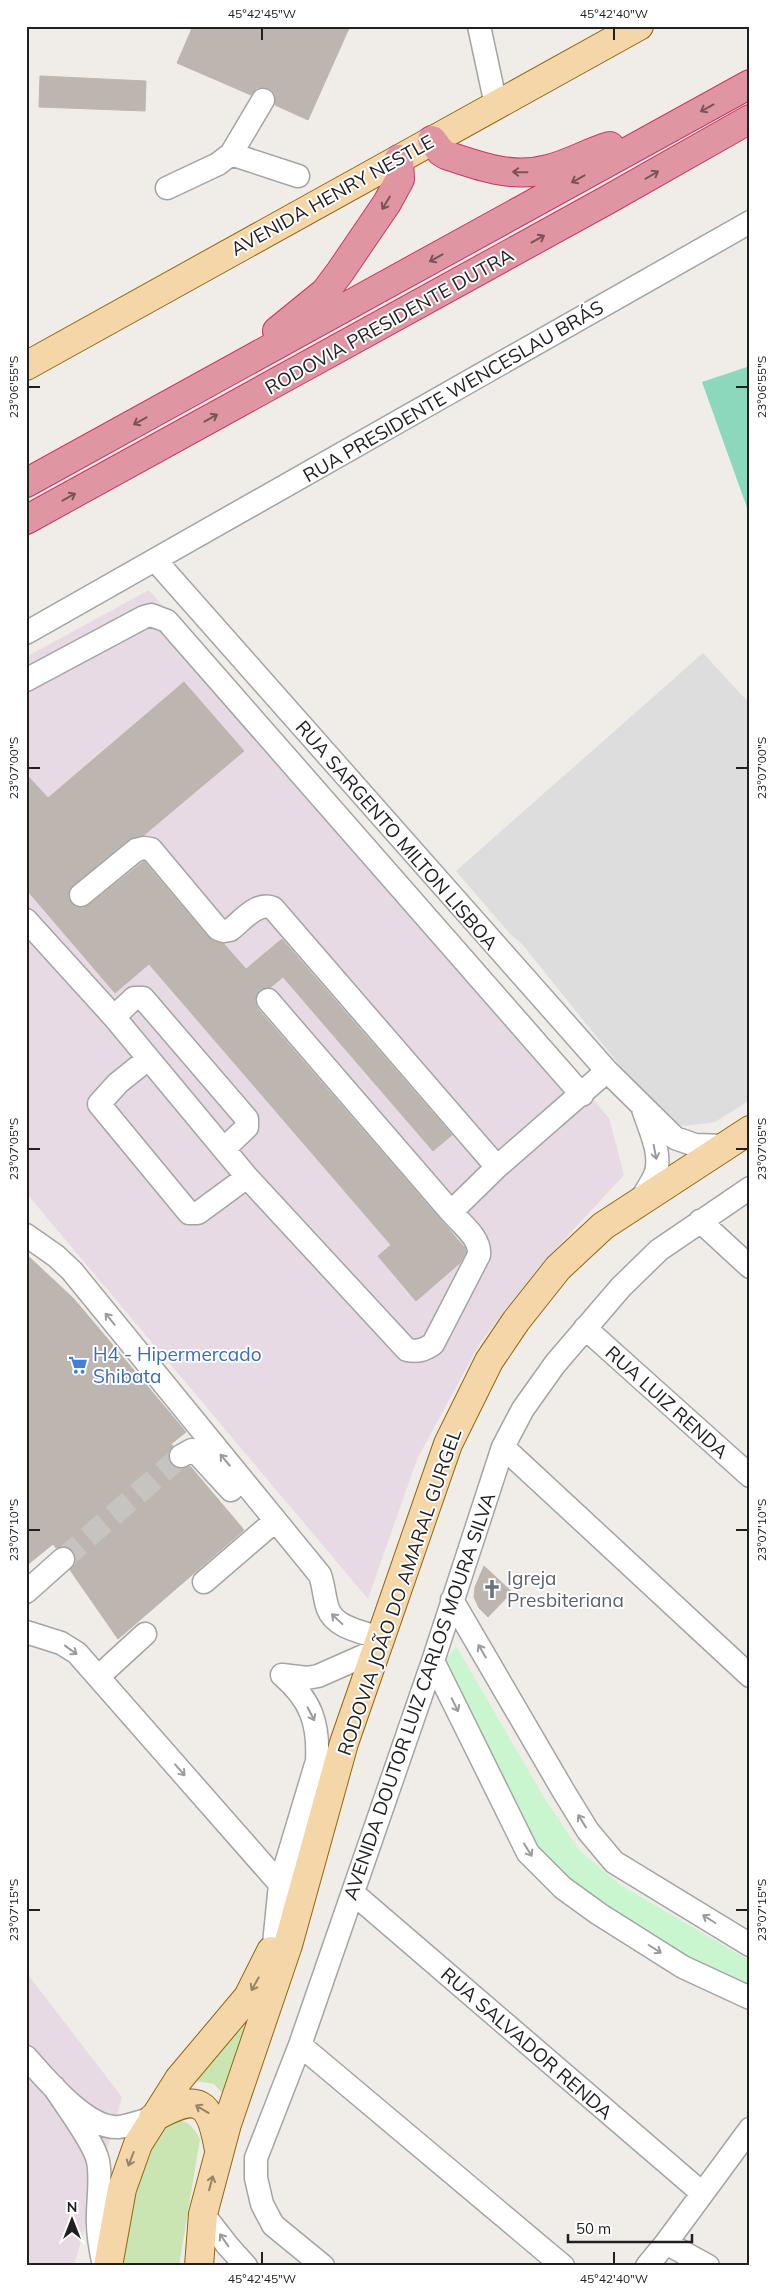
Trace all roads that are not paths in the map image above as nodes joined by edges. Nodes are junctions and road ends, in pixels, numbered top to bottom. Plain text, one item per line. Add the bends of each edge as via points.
1 (479, 26) edge
2 (633, 28) edge
3 (750, 84) edge
4 (263, 100) dead end
5 (496, 105) junction
6 (750, 119) edge
7 (651, 138) junction
8 (432, 140) junction
9 (231, 154) junction
10 (399, 159) junction
11 (298, 176) dead end
12 (167, 188) dead end
13 (750, 222) edge
14 (26, 366) edge
15 (214, 381) junction
16 (26, 483) edge
17 (26, 520) edge
18 (156, 561) junction
19 (26, 633) edge
20 (26, 680) edge
21 (81, 895) dead end
22 (26, 920) edge
23 (268, 1000) dead end
24 (114, 1017) junction
25 (148, 1059) junction
26 (607, 1070) junction
27 (582, 1095) junction
28 (642, 1105) junction
29 (750, 1130) edge
30 (726, 1146) junction
31 (224, 1150) junction
32 (497, 1167) junction
33 (247, 1177) junction
34 (750, 1188) edge
35 (636, 1206) junction
36 (451, 1212) junction
37 (700, 1221) junction
38 (26, 1235) edge
39 (750, 1267) edge
40 (585, 1328) junction
41 (503, 1447) junction
42 (181, 1456) dead end
43 (750, 1476) edge
44 (271, 1525) junction
45 (63, 1559) tunnel mouth
46 (302, 1574) dead end
47 (204, 1582) dead end
48 (32, 1587) edge
49 (452, 1600) junction
50 (26, 1632) edge
51 (145, 1634) dead end
52 (379, 1644) junction
53 (433, 1661) junction
54 (750, 1676) edge
55 (98, 1677) junction
56 (308, 1878) junction
57 (280, 1884) junction
58 (352, 1893) junction
59 (274, 1944) junction
60 (750, 1945) edge
61 (750, 1998) edge
62 (300, 2045) junction
63 (26, 2057) edge
64 (54, 2088) junction
65 (153, 2118) junction
66 (750, 2128) edge
67 (220, 2152) junction
68 (702, 2193) junction
69 (204, 2214) junction
70 (666, 2243) junction
71 (106, 2266) edge
72 (199, 2266) edge
73 (246, 2266) edge
74 (323, 2266) edge
75 (563, 2266) edge
76 (646, 2266) edge
77 (708, 2266) edge

1 - 5 street
2 - 5 main road, AVENIDA HENRY NESTLE
3 -> 7 highway, RODOVIA PRESIDENTE DUTRA
4 - 9 street
5 - 8 main road, AVENIDA HENRY NESTLE
17 -> 6 highway, RODOVIA PRESIDENTE DUTRA
7 -> 8 highway via 595,150 550,169 524,173 488,169 446,155
7 -> 15 highway, RODOVIA PRESIDENTE DUTRA
8 - 10 main road, AVENIDA HENRY NESTLE
9 - 11 street
9 - 12 street via 218,164
10 - 14 main road, AVENIDA HENRY NESTLE
10 -> 15 highway via 400,179 387,203 325,292
13 - 18 street, RUA PRESIDENTE WENCESLAU BRÁS
15 -> 16 highway, RODOVIA PRESIDENTE DUTRA
18 - 19 street, RUA PRESIDENTE WENCESLAU BRÁS
18 - 26 street, RUA SARGENTO MILTON LISBOA
20 - 27 street via 151,615 167,621
21 - 32 street via 136,850 144,848 152,849 218,929 230,930 260,907 267,905 273,908
22 - 24 street
23 - 36 street
24 - 25 street
24 - 31 street via 134,998 143,998 247,1119 247,1127
25 - 31 street
25 - 33 street via 118,1083 99,1104 182,1205 189,1212 198,1213
26 - 27 street
26 - 28 street, RUA SARGENTO MILTON LISBOA
27 - 32 street
28 - 30 street, RUA SARGENTO MILTON LISBOA via 680,1141
28 -> 35 street via 657,1164 655,1175
29 - 30 main road, RODOVIA JOÃO DO AMARAL GURGEL
30 - 35 main road, RODOVIA JOÃO DO AMARAL GURGEL
31 - 33 street
32 - 36 street
33 - 36 street via 407,1350 416,1352 433,1344 479,1255 477,1241
34 - 37 street, AVENIDA DOUTOR LUIZ CARLOS MOURA SILVA
35 - 52 main road, RODOVIA JOÃO DO AMARAL GURGEL via 603,1226 558,1268 489,1360 448,1444
37 - 39 street
37 - 40 street, AVENIDA DOUTOR LUIZ CARLOS MOURA SILVA via 659,1250 621,1286
44 -> 38 street via 72,1272
40 - 41 street, AVENIDA DOUTOR LUIZ CARLOS MOURA SILVA via 523,1409
40 - 43 street, RUA LUIZ RENDA
41 - 49 street, AVENIDA DOUTOR LUIZ CARLOS MOURA SILVA
41 - 54 street
42 - 44 street via 192,1450 196,1452
44 - 46 street
44 - 47 street
52 -> 44 street via 332,1616 320,1575
45 - 48 street
49 - 53 street, AVENIDA DOUTOR LUIZ CARLOS MOURA SILVA
60 -> 49 street via 614,1862 588,1831
50 -> 55 street via 70,1648
51 - 55 street
52 - 56 main road, RODOVIA JOÃO DO AMARAL GURGEL via 344,1743
52 -> 57 street via 318,1676 282,1676 298,1690 316,1725 318,1743 317,1761
53 - 58 street, AVENIDA DOUTOR LUIZ CARLOS MOURA SILVA
53 -> 61 street via 528,1853 563,1888 599,1914 683,1967
55 -> 57 street
56 - 59 main road, RODOVIA JOÃO DO AMARAL GURGEL
56 - 67 main road, RODOVIA JOÃO DO AMARAL GURGEL
57 - 59 street
58 - 62 street, AVENIDA DOUTOR LUIZ CARLOS MOURA SILVA
58 - 68 street, RUA SALVADOR RENDA
59 -> 65 main road, RODOVIA JOÃO DO AMARAL GURGEL via 248,1997 199,2053
62 - 74 street, AVENIDA DOUTOR LUIZ CARLOS MOURA SILVA via 256,2158 256,2178 262,2204 273,2224
62 - 75 street
63 - 64 street
64 - 65 street via 100,2123 118,2127
64 - 71 street via 98,2160 99,2244
67 -> 65 main road via 209,2112 199,2106 190,2103 176,2105
65 -> 71 main road, RODOVIA JOÃO DO AMARAL GURGEL via 131,2158
66 - 68 street
69 -> 67 main road, RODOVIA JOÃO DO AMARAL GURGEL
68 - 70 street
69 - 72 main road, RODOVIA JOÃO DO AMARAL GURGEL
73 -> 69 street
70 - 76 street
70 - 77 street

